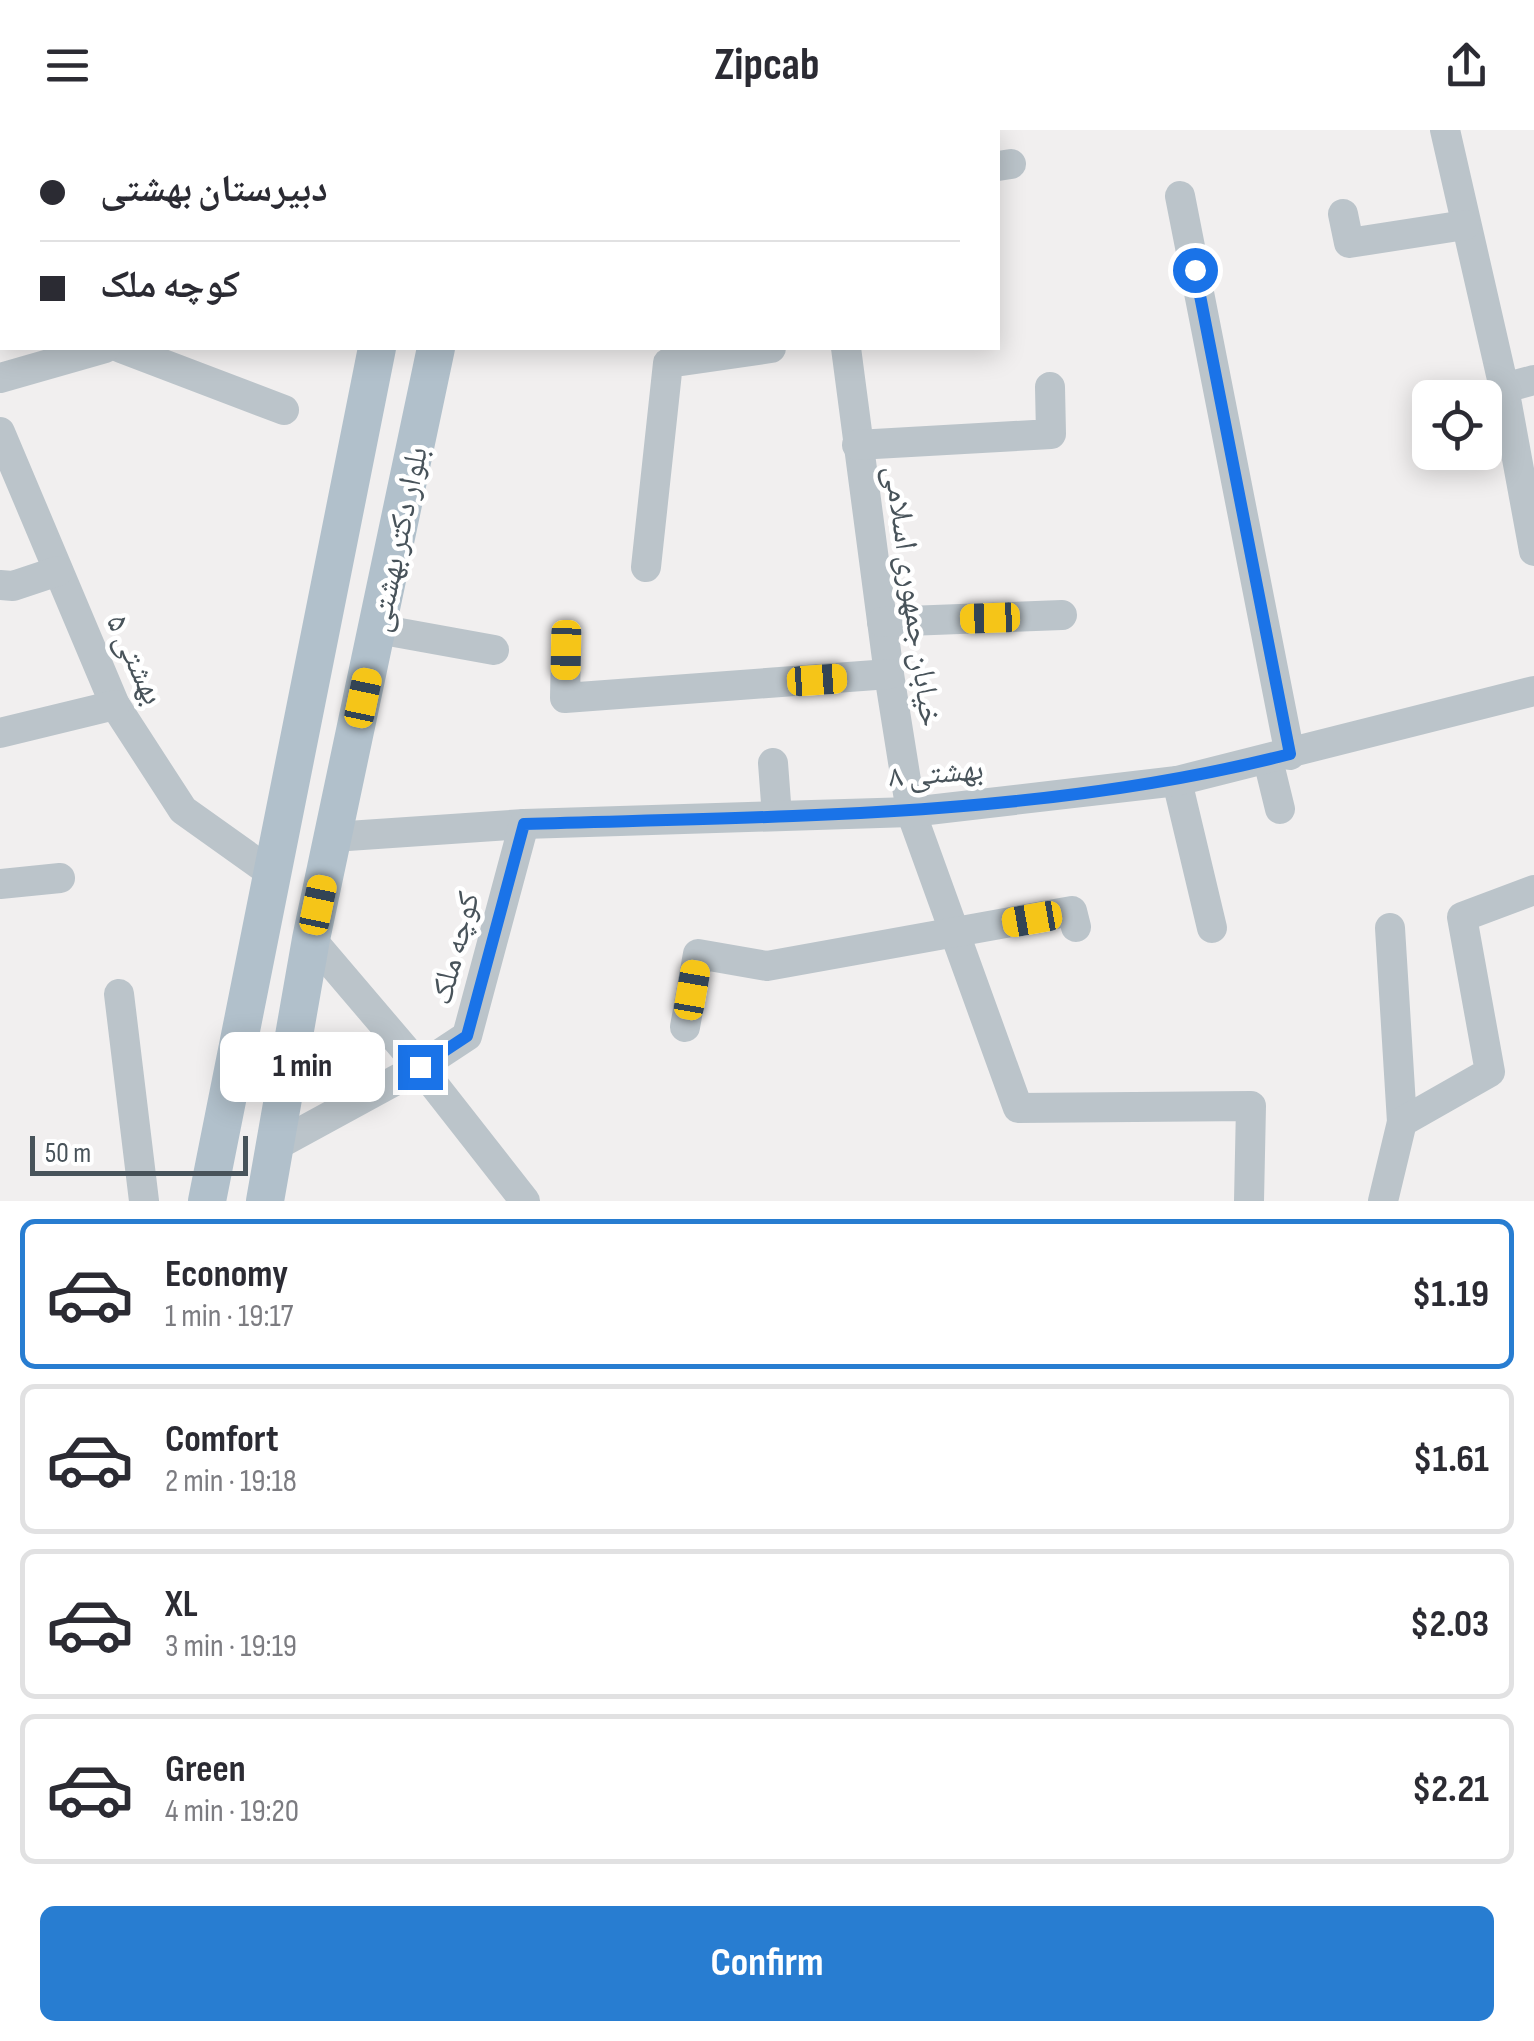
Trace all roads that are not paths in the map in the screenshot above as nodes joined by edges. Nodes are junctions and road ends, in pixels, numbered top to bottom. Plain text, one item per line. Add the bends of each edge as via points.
1 (1445, 130) edge
2 (1180, 196) dead end
3 (1342, 214) dead end
4 (1464, 225) junction
5 (98, 350) edge
6 (126, 350) edge
7 (377, 350) edge
8 (436, 350) edge
9 (757, 350) edge
10 (846, 350) edge
11 (0, 378) edge
12 (1534, 380) edge
13 (1050, 387) dead end
14 (1504, 388) junction
15 (364, 409) junction
16 (284, 410) dead end
17 (421, 420) junction
18 (0, 432) edge
19 (857, 444) junction
20 (1534, 551) edge
21 (646, 567) dead end
22 (58, 572) junction
23 (4, 592) edge
24 (1062, 615) dead end
25 (882, 622) junction
26 (378, 629) junction
27 (494, 650) dead end
28 (566, 650) dead end
29 (888, 674) junction
30 (1534, 690) edge
31 (115, 705) junction
32 (0, 733) edge
33 (1279, 757) junction
34 (774, 763) dead end
35 (1178, 781) junction
36 (1280, 809) dead end
37 (911, 812) junction
38 (777, 816) junction
39 (524, 824) junction
40 (333, 837) junction
41 (270, 872) junction
42 (60, 878) dead end
43 (0, 884) edge
44 (1534, 890) edge
45 (1076, 927) dead end
46 (1212, 928) dead end
47 (1390, 928) dead end
48 (954, 933) junction
49 (310, 939) junction
50 (119, 994) dead end
51 (684, 1027) dead end
52 (420, 1067) junction
53 (1402, 1122) junction
54 (277, 1145) junction
55 (144, 1201) edge
56 (207, 1201) edge
57 (265, 1201) edge
58 (525, 1201) edge
59 (1249, 1201) edge
60 (1384, 1201) edge

1 - 4 street
2 - 33 street
3 - 4 street via 1349,243
4 - 14 street
5 - 11 street
6 - 16 street
7 - 15 main road, بلوار دکتر بهشتی
8 - 17 main road, بلوار دکتر بهشتی
9 - 21 street via 668,363
10 - 19 street, خیابان جمهوری اسلامی
12 - 14 street
13 - 19 street via 1051,434
14 - 20 street
15 - 17 main road
15 - 41 main road, بلوار دکتر بهشتی
17 - 26 main road, بلوار دکتر بهشتی
18 - 22 street, بهشتی ۵
19 - 25 street, خیابان جمهوری اسلامی
22 - 23 street
22 - 31 street, بهشتی ۵
24 - 25 street
25 - 29 street, خیابان جمهوری اسلامی
26 - 27 street
26 - 40 main road, بلوار دکتر بهشتی
28 - 29 street via 565,698
29 - 37 street, خیابان جمهوری اسلامی
30 - 33 street, بهشتی ۸
31 - 32 street
31 - 41 street, بهشتی ۵ via 182,810
33 - 35 street, بهشتی ۸
33 - 36 street
34 - 38 street
35 - 37 street, بهشتی ۸
35 - 46 street
37 - 38 street, بهشتی ۸
37 - 48 street, خیابان جمهوری اسلامی
38 - 39 street, بهشتی ۸
39 - 40 street, بهشتی ۸
39 - 52 street, کوچه ملک via 467,1036
40 - 49 main road, بلوار دکتر بهشتی
41 - 56 main road, بلوار دکتر بهشتی
42 - 43 street
44 - 53 street via 1462,917 1490,1072
45 - 48 street via 1072,912
47 - 53 street
48 - 51 street via 767,966 698,954
48 - 59 street, خیابان جمهوری اسلامی via 1018,1108 1251,1106
49 - 52 street
49 - 54 main road, بلوار دکتر بهشتی
50 - 55 street
52 - 54 street, کوچه ملک
52 - 58 street
53 - 60 street
54 - 57 main road, بلوار دکتر بهشتی

